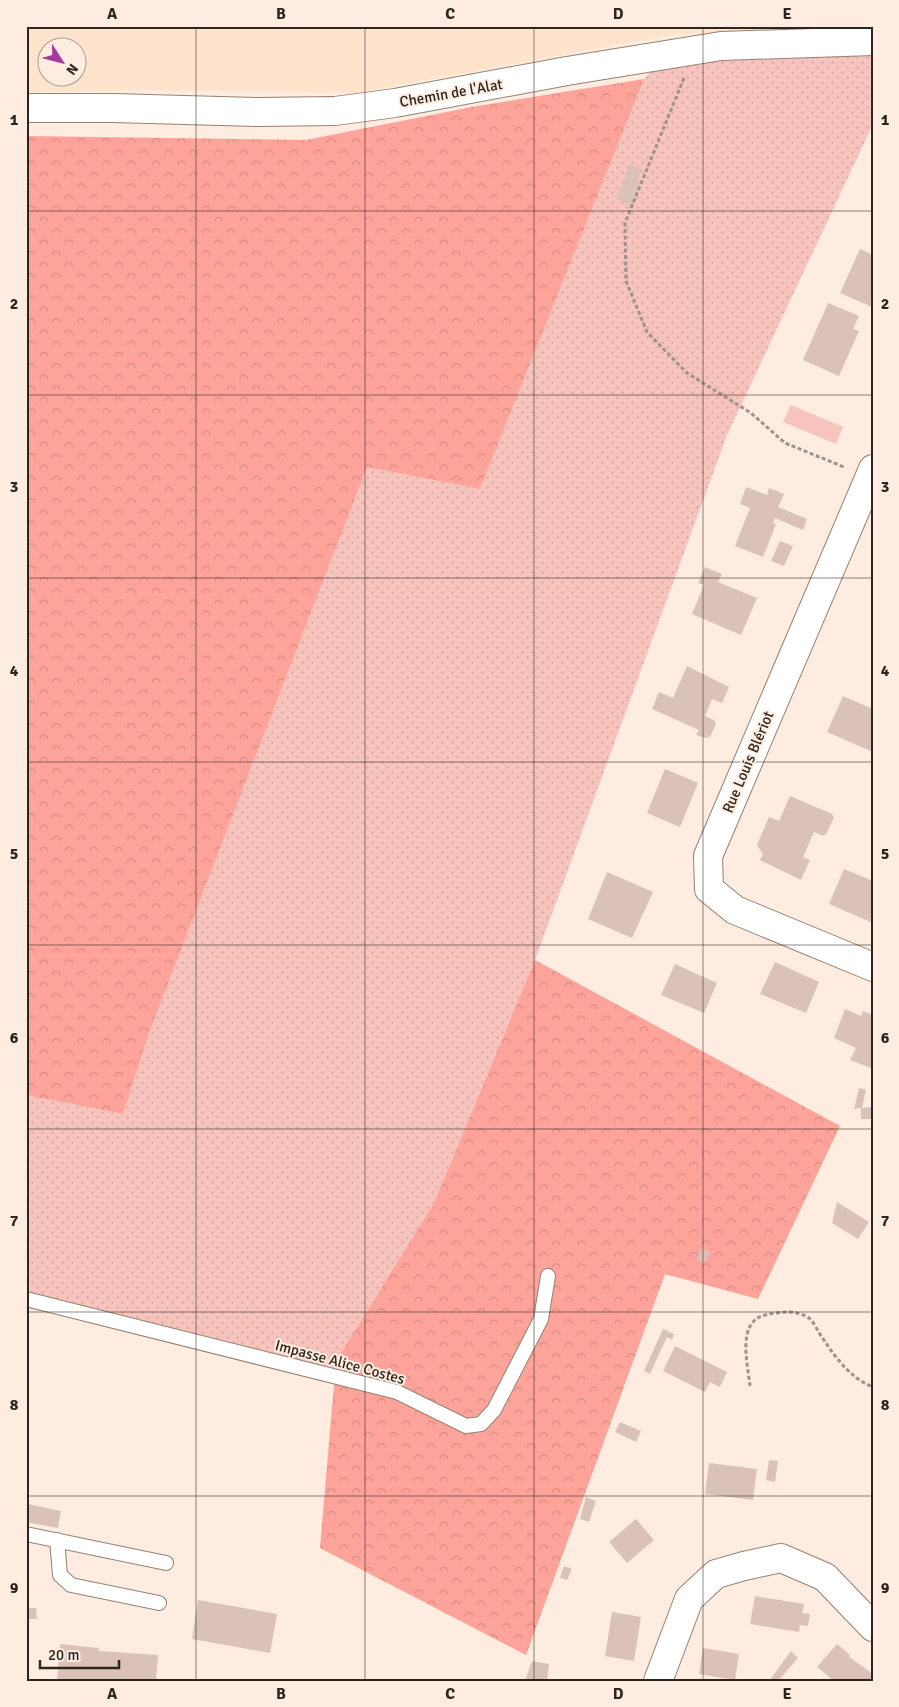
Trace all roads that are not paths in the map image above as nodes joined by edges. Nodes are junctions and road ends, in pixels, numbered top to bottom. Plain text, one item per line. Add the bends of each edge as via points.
1 (873, 42) edge
2 (26, 108) edge
3 (871, 473) edge
4 (873, 967) edge
5 (548, 1276) dead end
6 (26, 1299) edge
7 (26, 1534) edge
8 (57, 1540) junction
9 (166, 1563) dead end
10 (159, 1603) dead end
11 (873, 1626) edge
12 (658, 1681) edge

1 - 2 street, Chemin de l'Alat via 721,46 335,111
3 - 4 street, Rue Louis Blériot via 708,856 709,889 736,910
5 - 6 lane, Impasse Alice Costes via 541,1319 494,1410 481,1424 466,1426 397,1392
7 - 8 lane
8 - 9 lane
8 - 10 lane via 60,1575 71,1586
11 - 12 street via 825,1577 781,1558 744,1566 716,1574 690,1599

